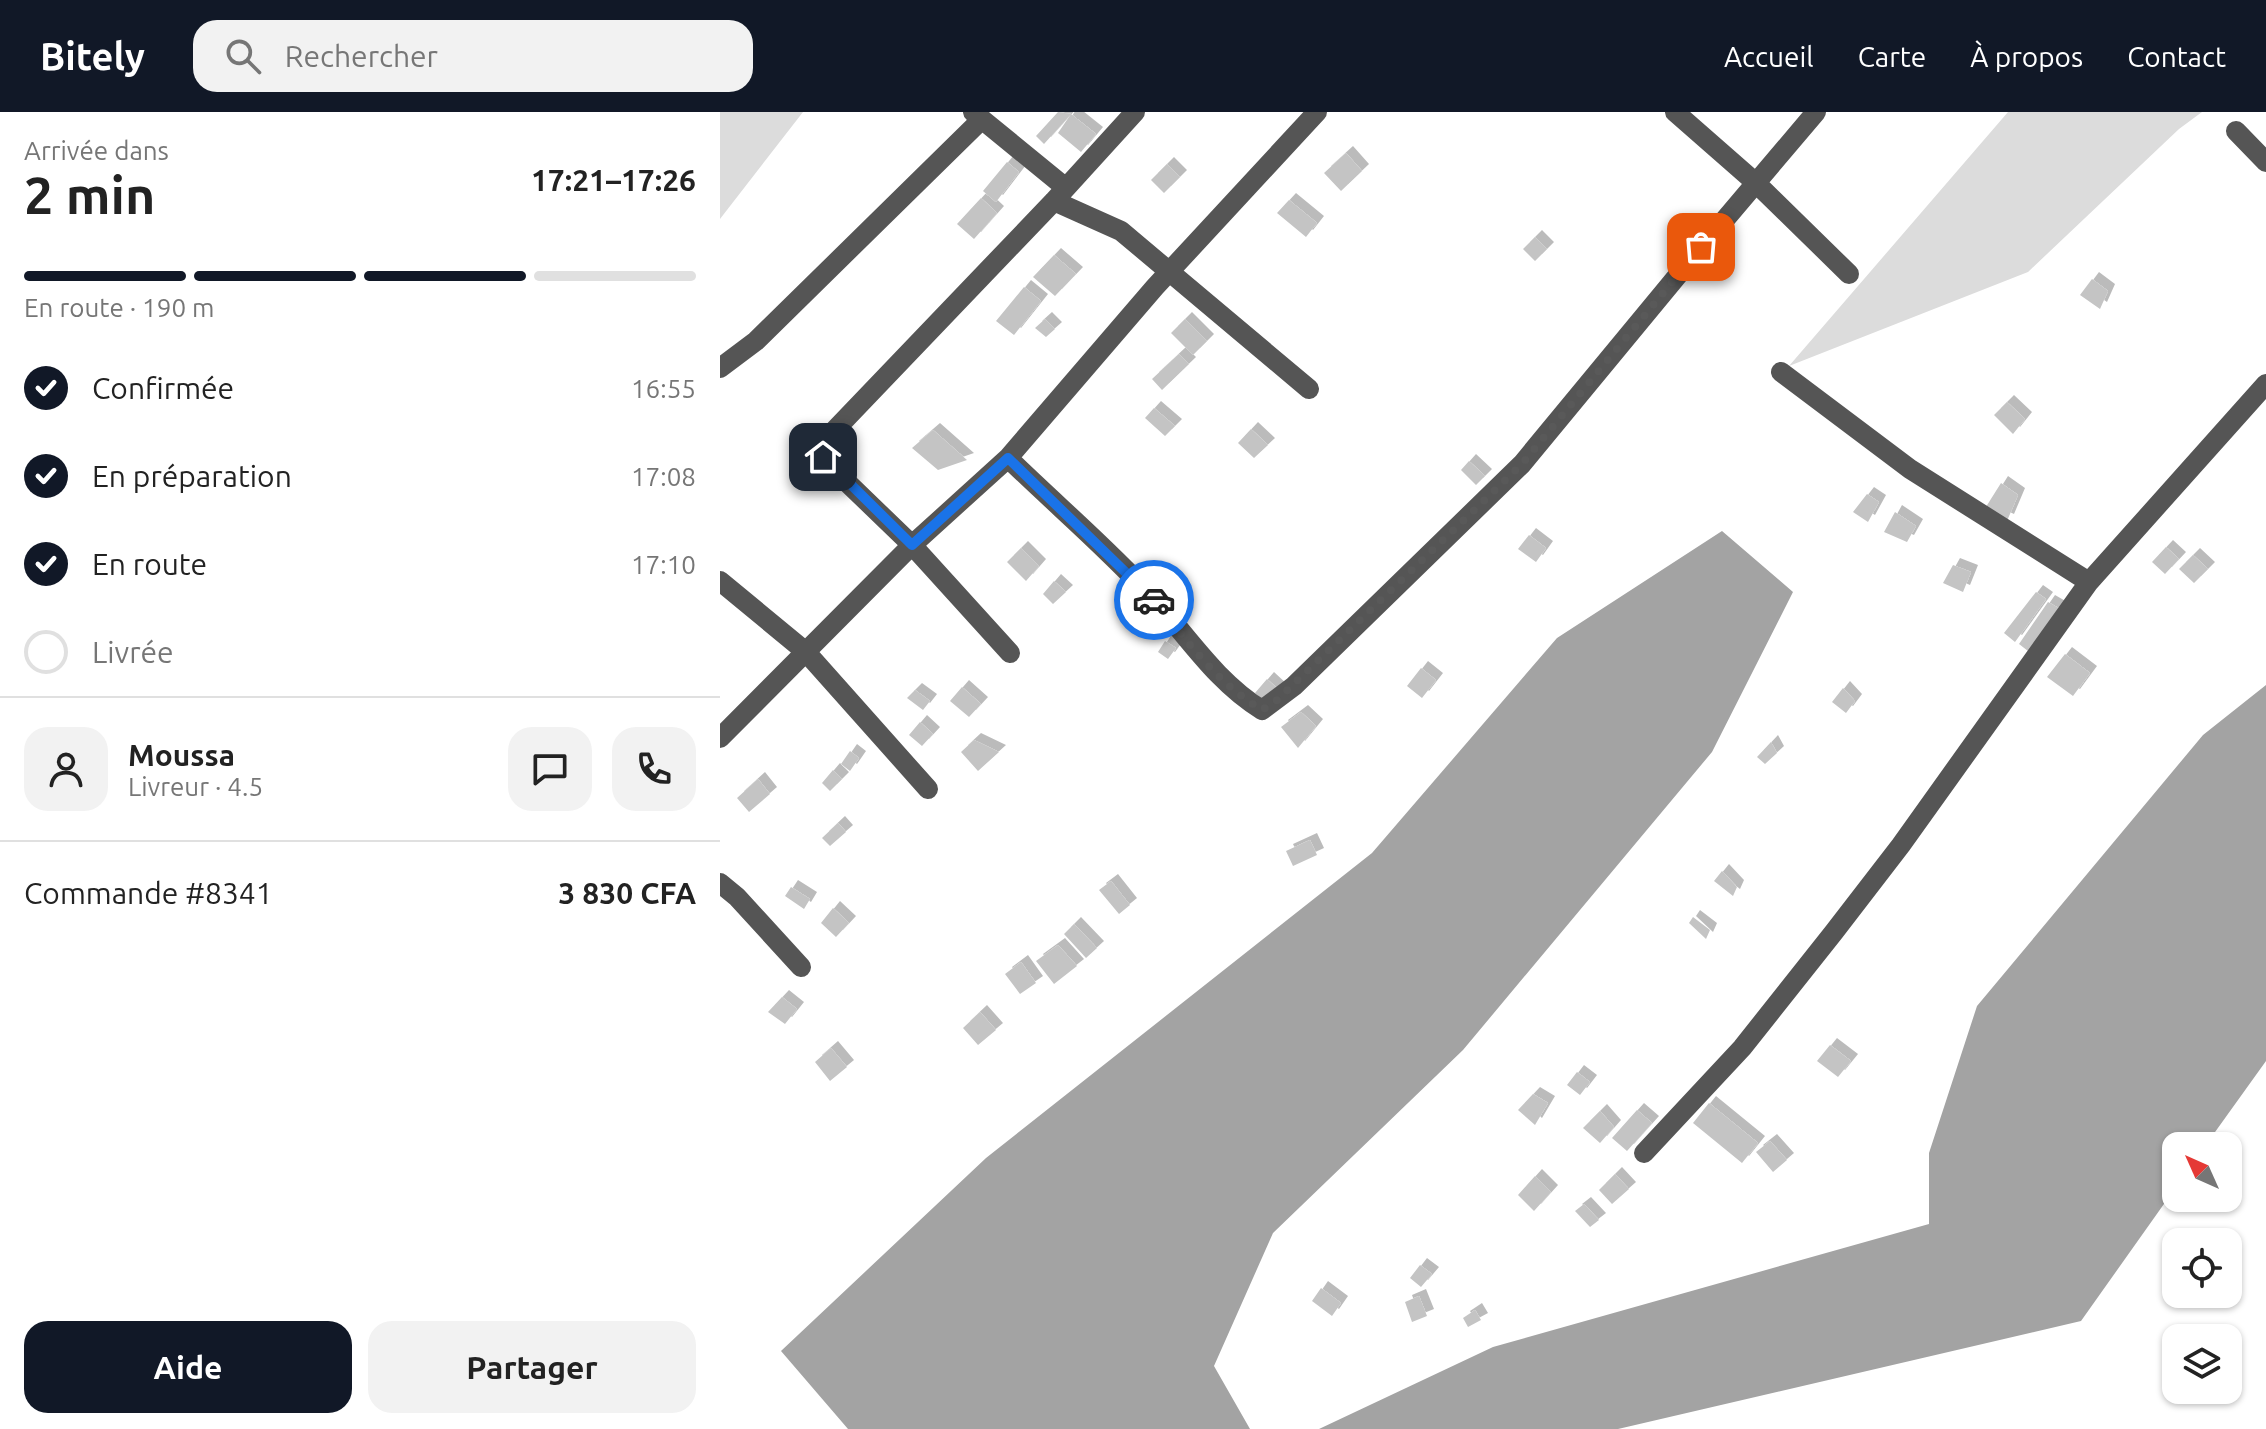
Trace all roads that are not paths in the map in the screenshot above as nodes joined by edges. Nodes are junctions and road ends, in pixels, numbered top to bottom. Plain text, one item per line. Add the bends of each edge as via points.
1 (1135, 112) edge
2 (1317, 112) edge
3 (1675, 112) edge
4 (1816, 112) edge
5 (978, 116) edge
6 (2236, 131) dead end
7 (2266, 162) edge
8 (1756, 183) junction
9 (1060, 195) junction
10 (1169, 272) junction
11 (1849, 274) dead end
12 (720, 368) edge
13 (1781, 372) dead end
14 (2266, 384) edge
15 (1309, 389) dead end
16 (1008, 458) junction
17 (912, 545) junction
18 (720, 581) edge
19 (2089, 582) junction
20 (806, 652) junction
21 (1010, 653) dead end
22 (720, 738) edge
23 (928, 789) dead end
24 (720, 883) edge
25 (801, 967) dead end
26 (1644, 1153) dead end

1 - 9 street
2 - 10 street
3 - 8 street
4 - 8 street
5 - 9 street
5 - 12 street via 756,341
6 - 7 street
8 - 11 street
8 - 16 street via 1522,464 1294,686 1262,710 1237,695 1151,596
9 - 10 street via 1121,231
9 - 17 street via 826,441 823,457 828,464
10 - 15 street
10 - 16 street
13 - 19 street via 1910,469
14 - 19 street
16 - 17 street
17 - 20 street
17 - 21 street
18 - 20 street
19 - 26 street via 1834,932 1742,1048
20 - 22 street
20 - 23 street
24 - 25 street

